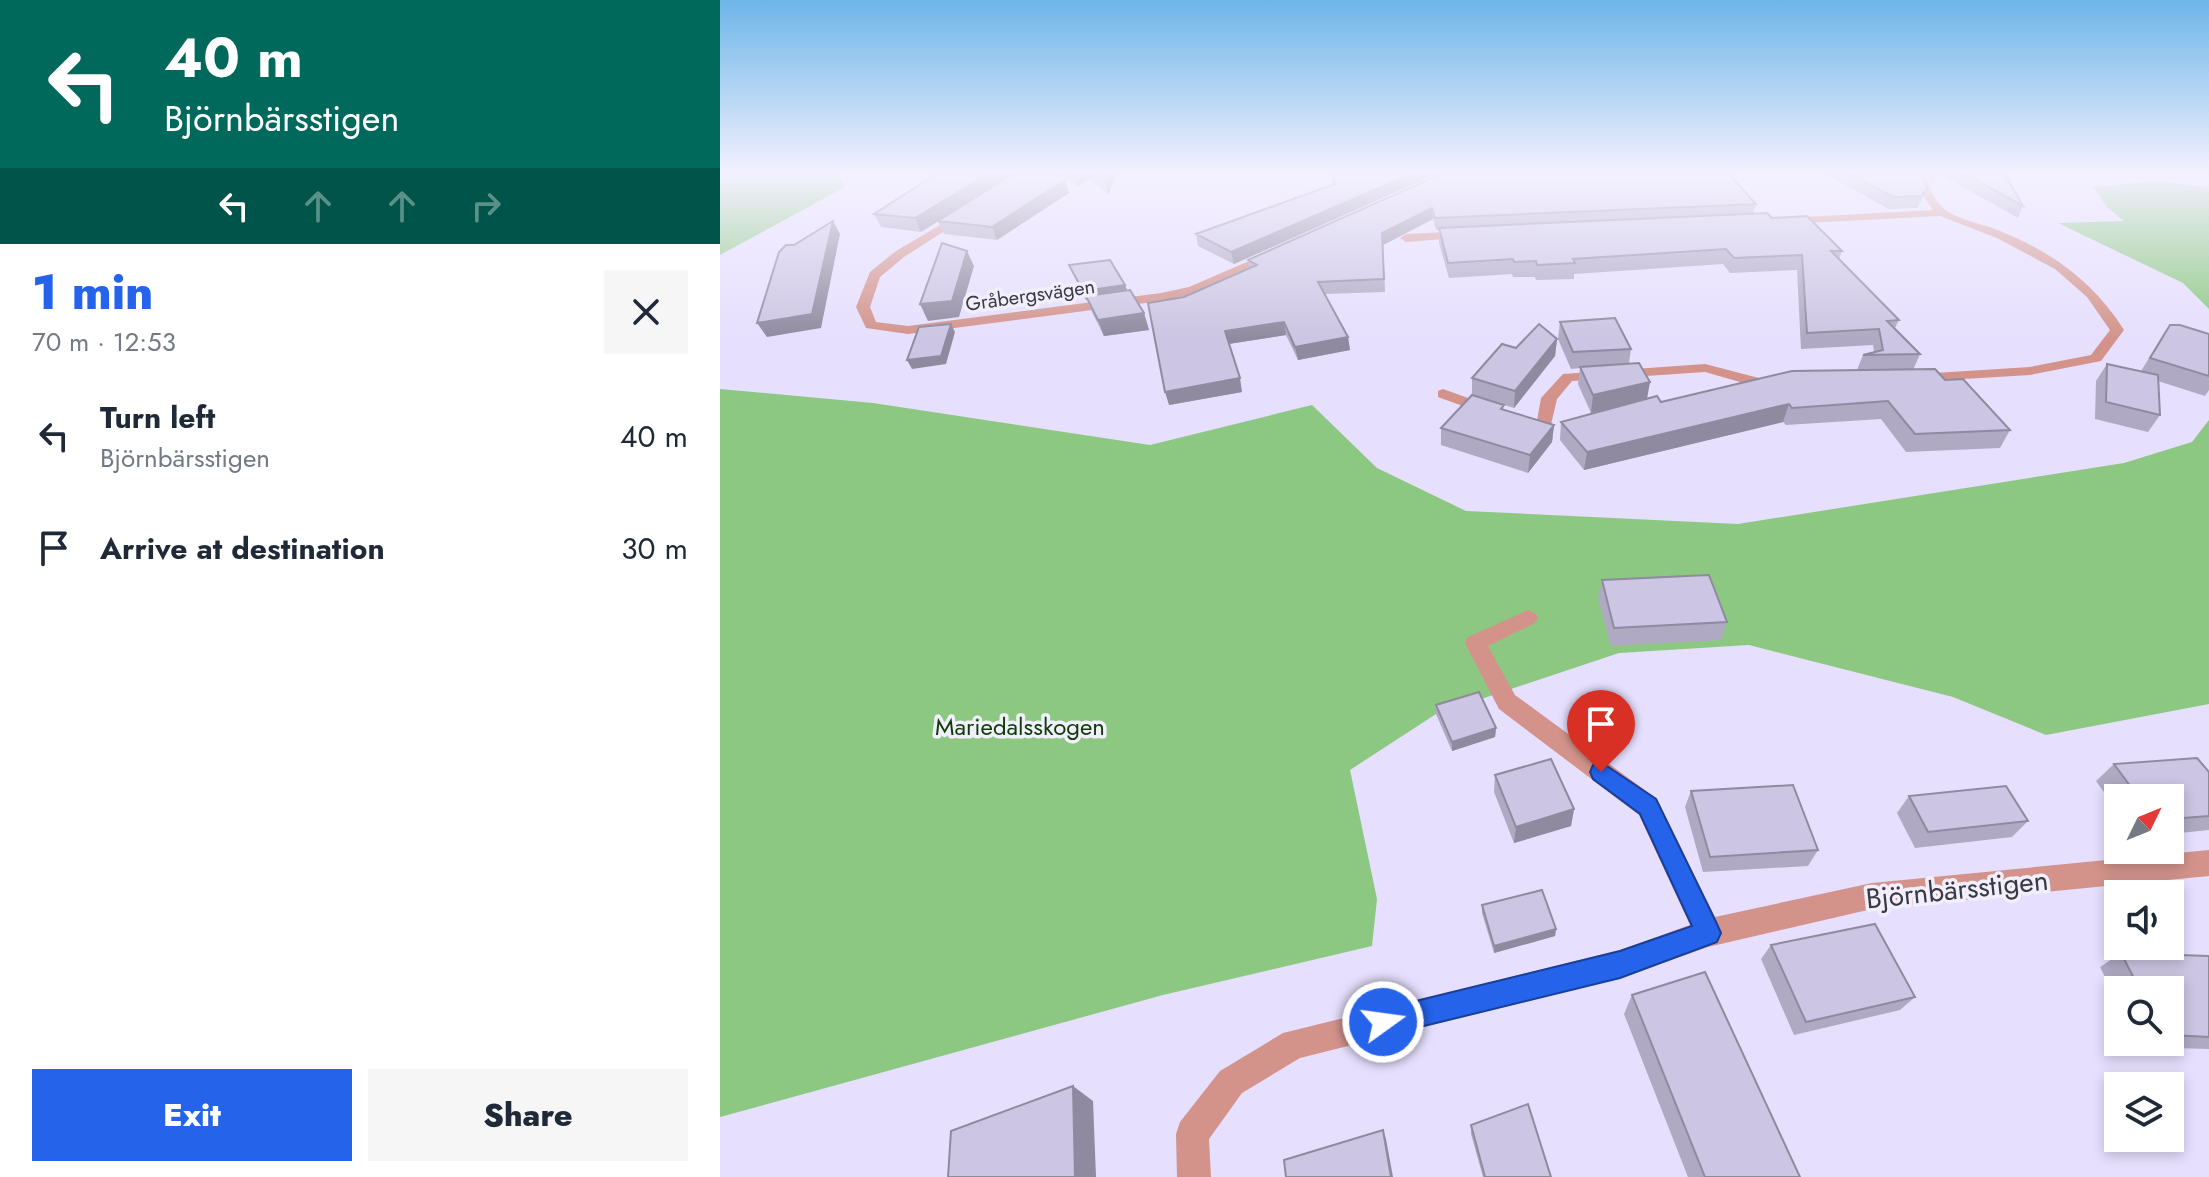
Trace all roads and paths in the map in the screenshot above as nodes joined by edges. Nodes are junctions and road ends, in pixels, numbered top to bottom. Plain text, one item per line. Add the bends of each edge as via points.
1 (940, 229) edge
2 (1982, 229) edge
3 (1485, 234) edge
4 (1406, 238) edge
5 (1294, 247) edge
6 (1907, 379) edge
7 (1724, 388) edge
8 (1443, 394) dead end
9 (1505, 415) edge
10 (1545, 424) edge
11 (1528, 618) dead end
12 (2209, 863) edge
13 (1708, 933) junction
14 (1194, 1177) edge

1 - 5 street, Gråbergsvägen via 874,275 863,307 871,325 908,330 1161,297 1193,290
2 - 6 street via 2025,246 2068,272 2104,305 2117,330 2096,358 2030,371
3 - 4 street
7 - 10 street via 1760,381 1705,368 1568,377 1549,398
8 - 9 street
11 - 13 street via 1476,643 1507,702 1648,807
12 - 13 street, Björnbärsstigen via 1872,896
13 - 14 street, Björnbärsstigen via 1620,964 1294,1044 1231,1082 1192,1134

